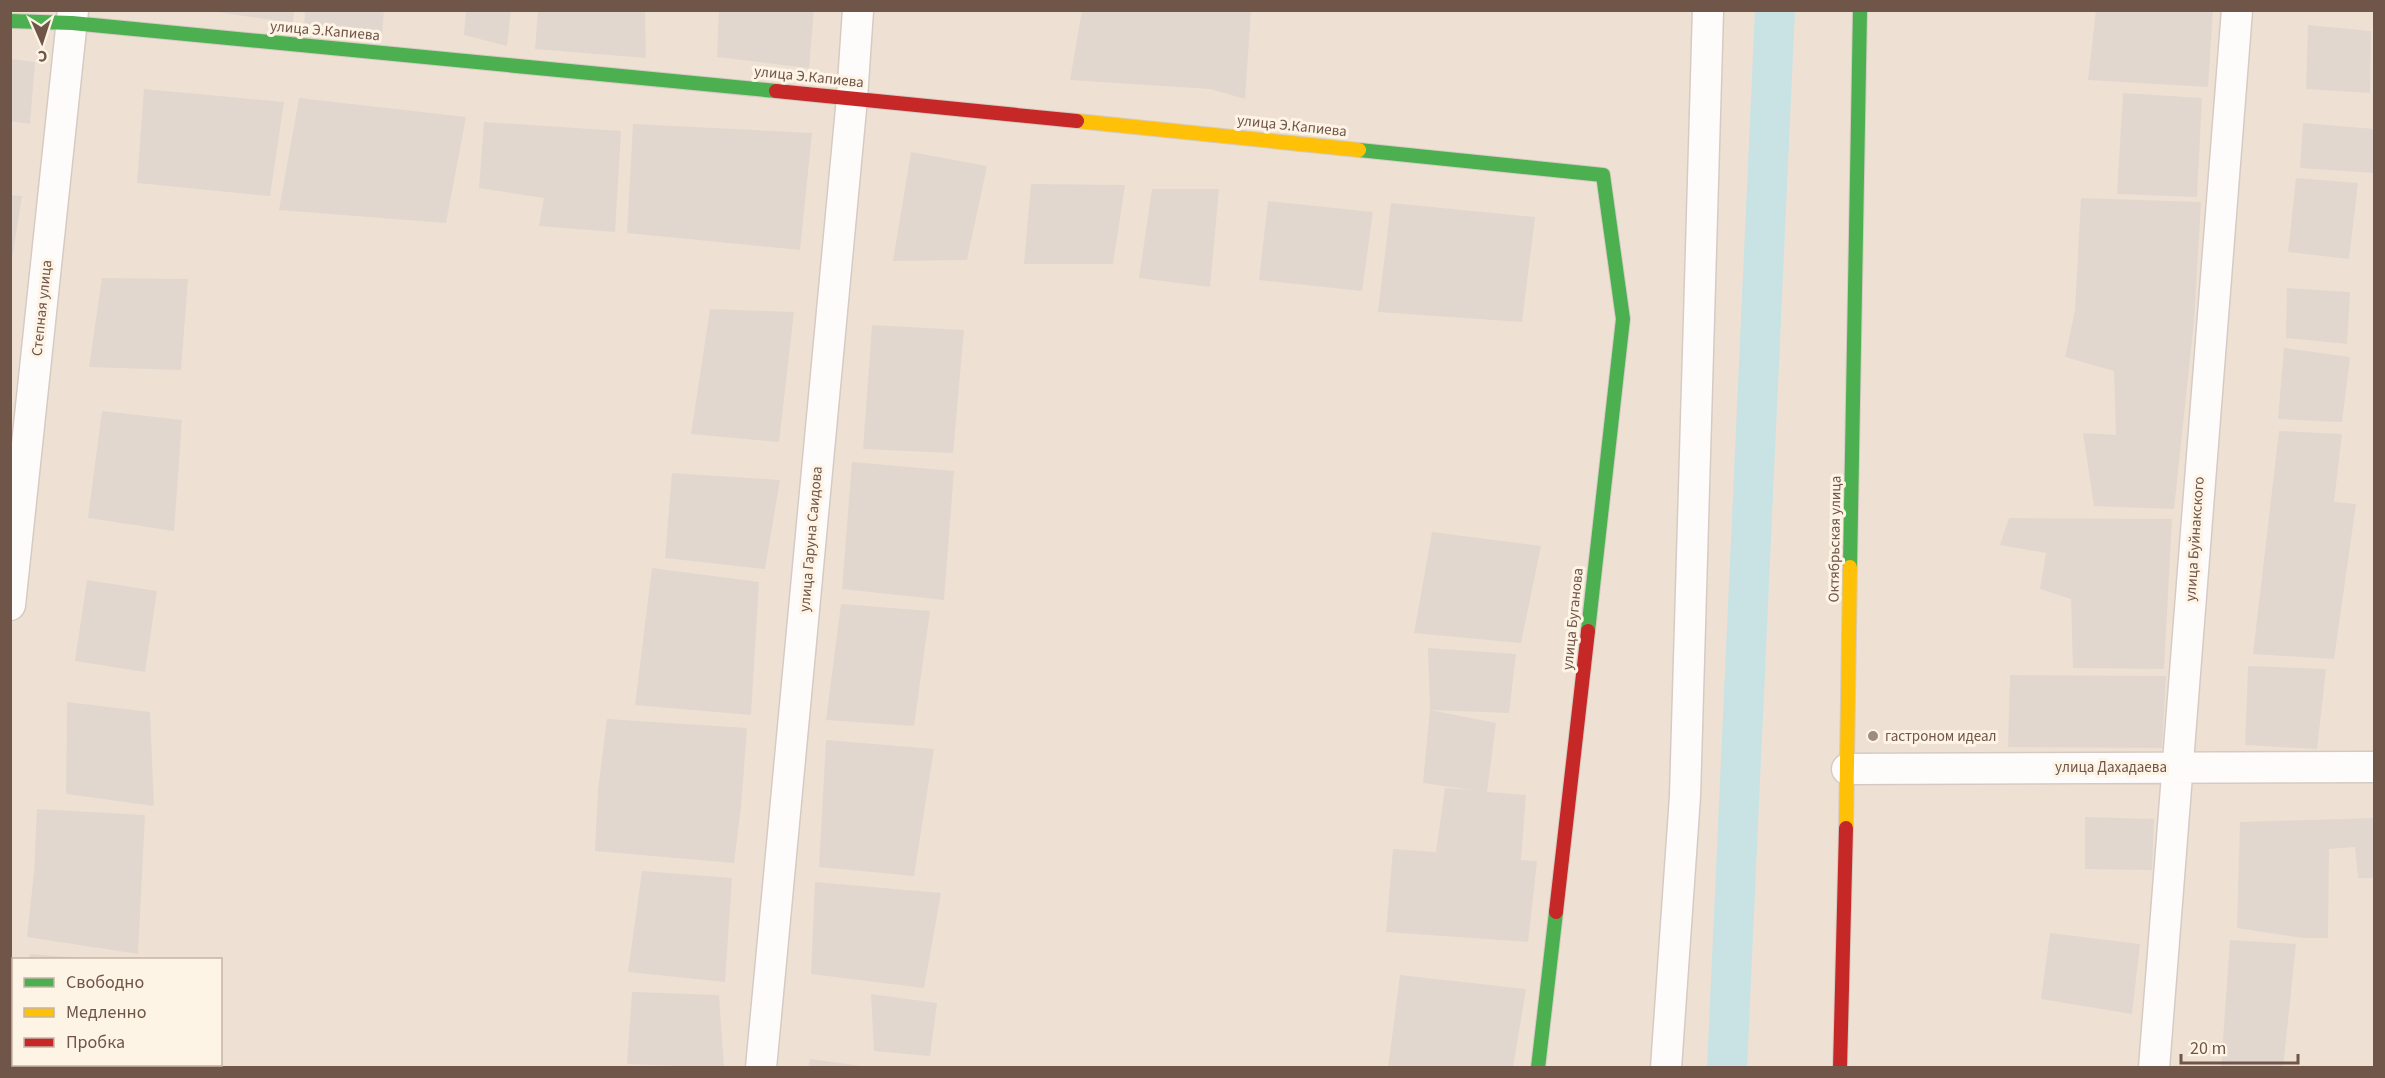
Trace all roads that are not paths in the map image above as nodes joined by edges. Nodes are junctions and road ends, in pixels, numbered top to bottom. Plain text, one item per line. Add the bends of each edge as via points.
1 (858, 10) edge
2 (1708, 10) edge
3 (1860, 10) edge
4 (2237, 10) edge
5 (73, 17) edge
6 (10, 21) edge
7 (852, 98) junction
8 (1603, 175) joint
9 (10, 605) edge
10 (2177, 767) junction
11 (2374, 767) edge
12 (1847, 769) junction
13 (761, 1068) edge
14 (1538, 1068) edge
15 (1666, 1068) edge
16 (1840, 1068) edge
17 (2154, 1068) edge

1 - 7 street, улица Гаруна Саидова
2 - 15 street via 1685,796
3 - 12 street, Октябрьская улица
4 - 10 street, улица Буйнакского
5 - 6 street, улица Э.Капиева
5 - 7 street, улица Э.Капиева
5 - 9 street, Степная улица
7 - 8 street, улица Э.Капиева
7 - 13 street, улица Гаруна Саидова
8 - 14 street, улица Буганова via 1623,319
10 - 11 street, улица Дахадаева
10 - 12 street, улица Дахадаева
10 - 17 street, улица Буйнакского
12 - 16 street, Октябрьская улица

